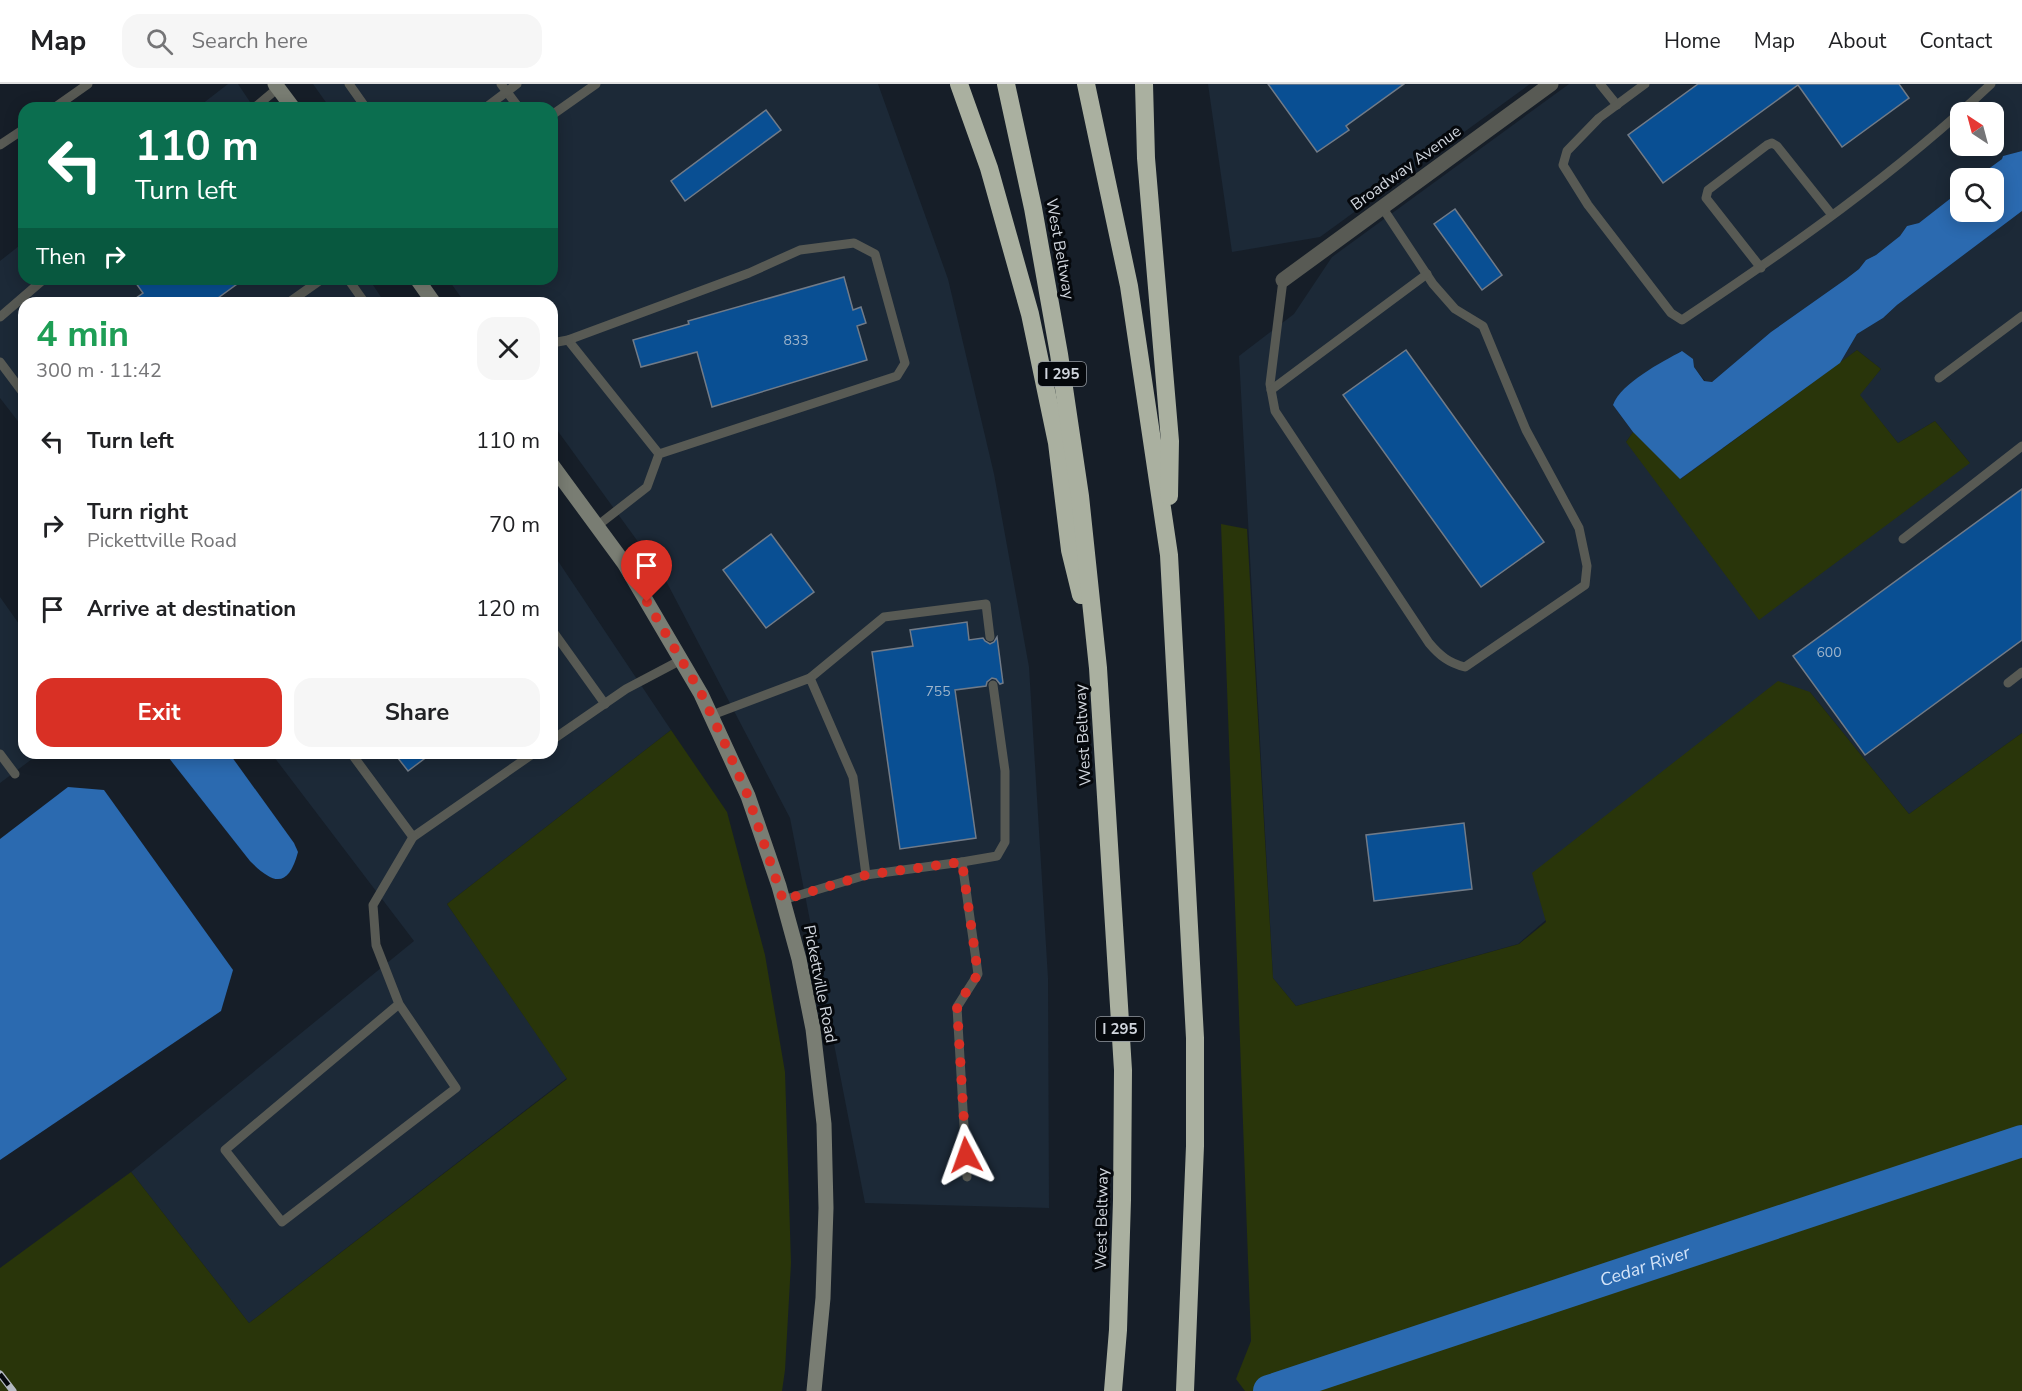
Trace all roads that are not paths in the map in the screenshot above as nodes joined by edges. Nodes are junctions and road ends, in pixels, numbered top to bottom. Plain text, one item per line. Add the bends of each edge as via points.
1 (88, 84) edge
2 (349, 84) edge
3 (517, 84) edge
4 (596, 84) edge
5 (959, 84) edge
6 (1006, 84) edge
7 (1086, 84) edge
8 (1144, 84) edge
9 (1551, 84) edge
10 (1600, 84) edge
11 (1645, 84) edge
12 (1991, 84) edge
13 (277, 86) edge
14 (504, 88) edge
15 (62, 102) edge
16 (260, 102) edge
17 (288, 102) edge
18 (362, 102) edge
19 (491, 102) edge
20 (514, 102) edge
21 (1617, 105) junction
22 (558, 112) edge
23 (18, 133) edge
24 (0, 145) edge
25 (1382, 207) junction
26 (1832, 215) junction
27 (1761, 268) junction
28 (1426, 274) junction
29 (1283, 280) joint
30 (37, 285) edge
31 (314, 285) edge
32 (23, 297) edge
33 (296, 297) edge
34 (18, 301) edge
35 (2022, 316) edge
36 (0, 317) edge
37 (568, 340) junction
38 (558, 342) edge
39 (0, 362) edge
40 (1939, 378) dead end
41 (18, 386) edge
42 (1271, 390) junction
43 (2022, 446) edge
44 (659, 454) junction
45 (558, 473) edge
46 (597, 526) junction
47 (1902, 539) dead end
48 (1169, 555) junction
49 (990, 637) dead end
50 (558, 638) edge
51 (681, 660) junction
52 (1098, 668) junction
53 (2022, 672) edge
54 (810, 678) junction
55 (2008, 683) dead end
56 (993, 685) dead end
57 (605, 704) junction
58 (712, 715) junction
59 (558, 736) edge
60 (0, 754) edge
61 (355, 759) edge
62 (525, 759) edge
63 (15, 774) dead end
64 (413, 837) junction
65 (962, 862) junction
66 (866, 875) junction
67 (783, 900) junction
68 (399, 1004) junction
69 (967, 1177) dead end
70 (814, 1391) edge
71 (1113, 1391) edge
72 (1185, 1391) edge

1 - 15 lane
2 - 18 lane
3 - 14 lane
4 - 22 lane
5 - 52 highway via 989,168 1030,315 1056,443 1070,550
6 - 52 highway, West Beltway / I 295 via 1059,354 1080,496
7 - 48 highway via 1129,286
8 - 48 highway via 1146,159 1170,441
9 - 25 street, Broadway Avenue
10 - 21 lane
11 - 21 lane
12 - 26 lane via 1878,181
13 - 16 lane
13 - 17 street
14 - 19 lane
14 - 20 lane
21 - 27 lane via 1567,151 1563,165 1588,205 1671,313 1682,320
23 - 24 lane
25 - 28 lane
25 - 29 street, Broadway Avenue
26 - 27 lane
26 - 27 lane via 1777,146 1767,145 1706,194
28 - 42 lane
28 - 42 lane via 1455,309 1483,326 1526,430 1579,528 1587,566 1585,585 1465,667 1452,664 1429,643 1303,456 1275,411
29 - 42 lane
30 - 32 lane
31 - 33 lane
34 - 36 lane
35 - 40 lane
37 - 38 lane
37 - 44 lane
37 - 44 lane via 800,250 854,243 875,254 905,363 897,376
39 - 41 lane
43 - 47 lane
44 - 46 lane via 647,487
45 - 46 street, Pickettville Road
46 - 51 street, Pickettville Road via 624,563
48 - 72 highway via 1195,1038 1195,1169
49 - 54 lane via 986,604 884,617
50 - 57 lane
51 - 57 lane
51 - 58 street, Pickettville Road
52 - 71 highway, West Beltway / I 295 via 1123,1070 1122,1211
53 - 55 lane
54 - 58 lane
54 - 66 lane via 853,777
56 - 65 lane via 1005,771 1005,842 997,856
57 - 59 lane
58 - 67 street, Pickettville Road via 748,796
60 - 63 lane
61 - 64 lane
62 - 64 lane
64 - 68 lane via 373,904 376,945
65 - 66 lane
65 - 69 lane via 978,974 957,1006
66 - 67 lane
67 - 70 street, Pickettville Road via 813,1029 824,1124 824,1298
68 - 68 lane via 456,1088 282,1222 225,1150

